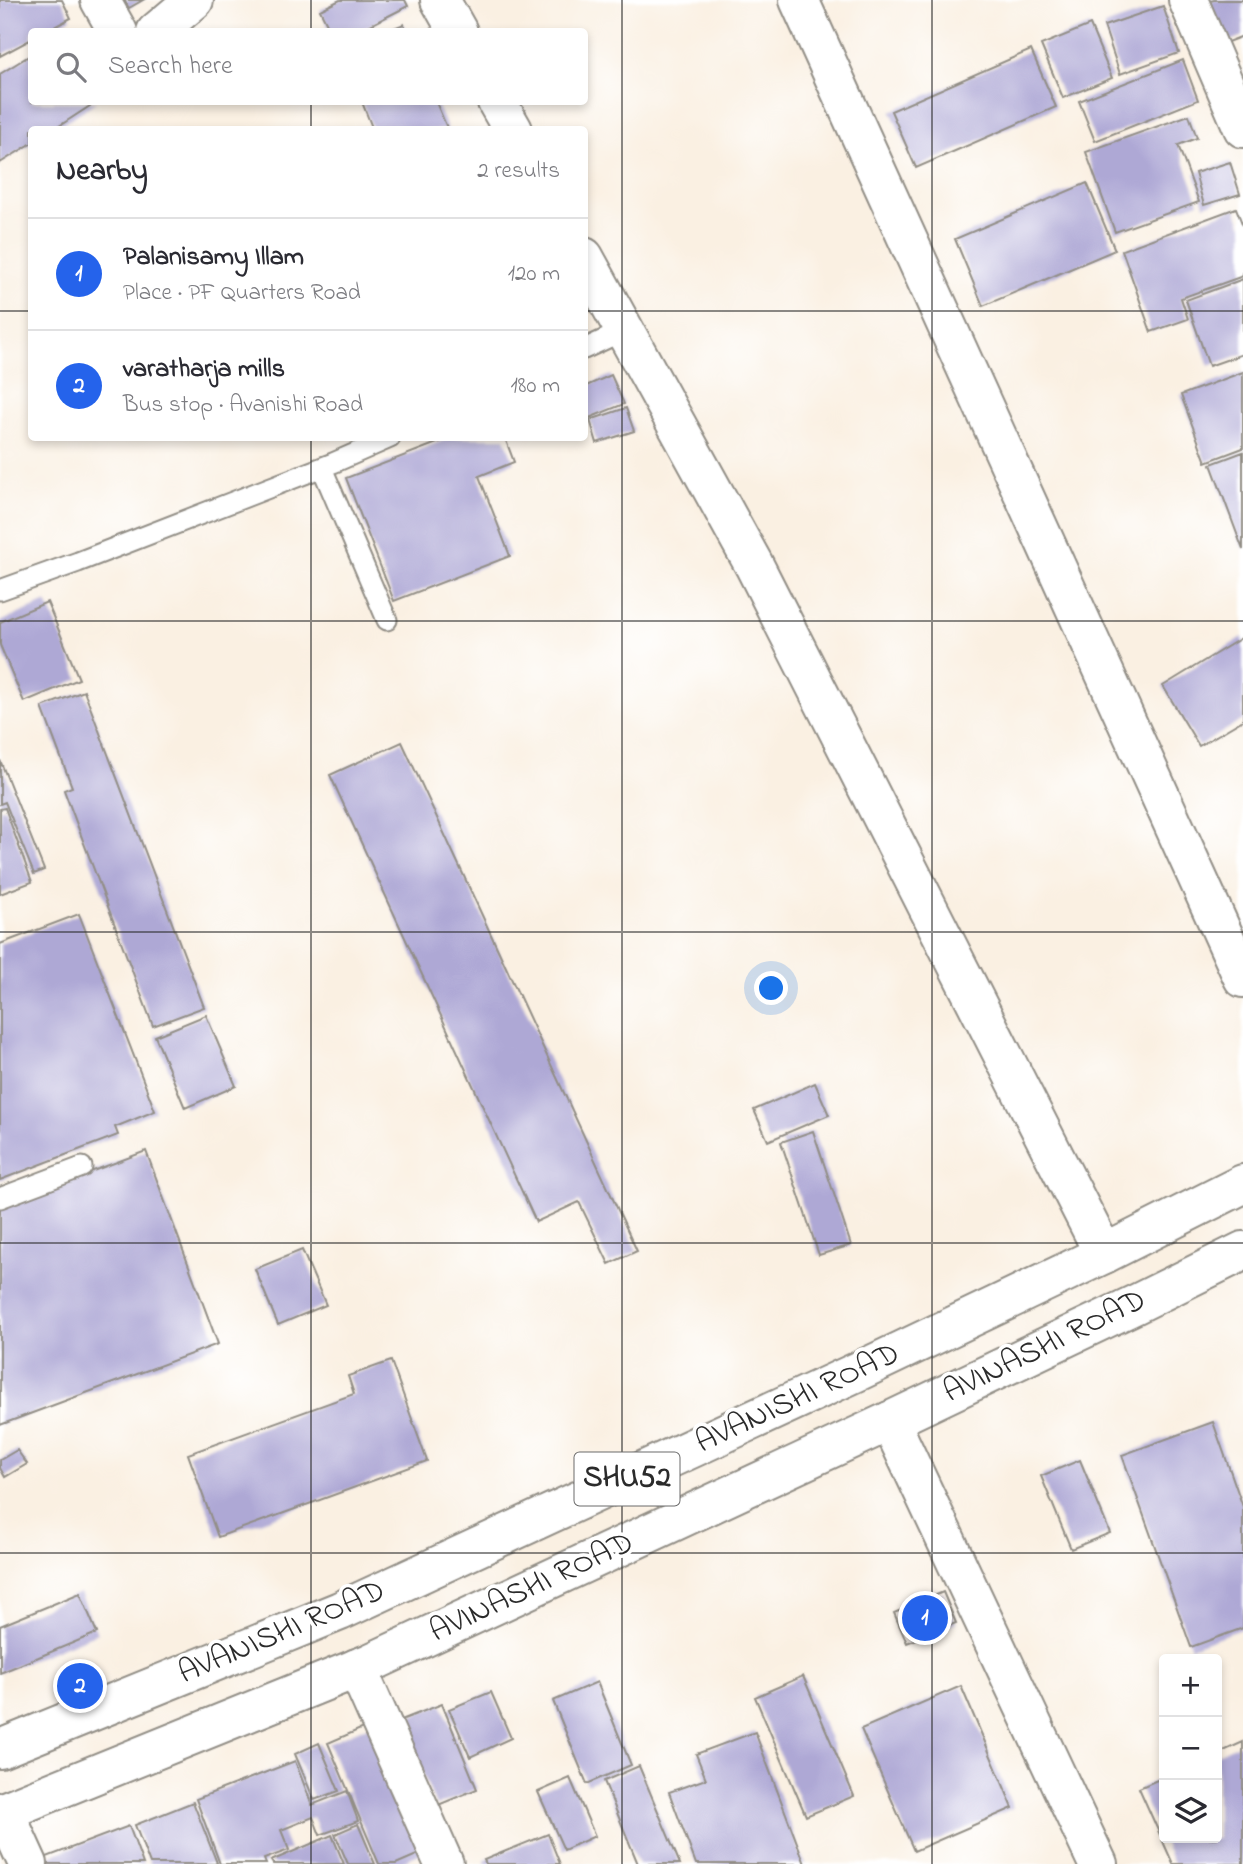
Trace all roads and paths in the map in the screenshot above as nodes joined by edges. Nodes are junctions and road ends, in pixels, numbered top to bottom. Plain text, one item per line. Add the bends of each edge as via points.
1 (100, 0) edge
2 (194, 0) edge
3 (440, 0) edge
4 (799, 0) edge
5 (1188, 0) edge
6 (116, 28) edge
7 (161, 28) edge
8 (456, 28) edge
9 (499, 105) edge
10 (511, 126) edge
11 (1243, 128) edge
12 (588, 264) edge
13 (625, 330) junction
14 (588, 347) edge
15 (383, 441) edge
16 (322, 468) junction
17 (0, 590) edge
18 (387, 620) dead end
19 (1243, 978) edge
20 (82, 1167) dead end
21 (1243, 1184) edge
22 (0, 1198) edge
23 (1243, 1251) edge
24 (1104, 1254) junction
25 (890, 1422) junction
26 (357, 1668) junction
27 (0, 1749) edge
28 (2, 1812) edge
29 (28, 1864) edge
30 (444, 1864) edge
31 (1098, 1864) edge

1 - 6 street
2 - 7 street
3 - 8 street
4 - 19 street
5 - 11 street
9 - 10 street
12 - 13 street
13 - 14 lane
13 - 24 street via 754,565
15 - 16 lane
16 - 17 lane
16 - 18 lane
20 - 22 lane
21 - 24 street, AVANISHI ROAD / SHU52
23 - 25 street, AVINASHI ROAD / SHU52
24 - 27 street, AVANISHI ROAD / SHU52 via 340,1611
25 - 26 street, AVINASHI ROAD / SHU52
25 - 31 street
26 - 28 street, AVINASHI ROAD / SHU52
26 - 30 street
28 - 29 street

